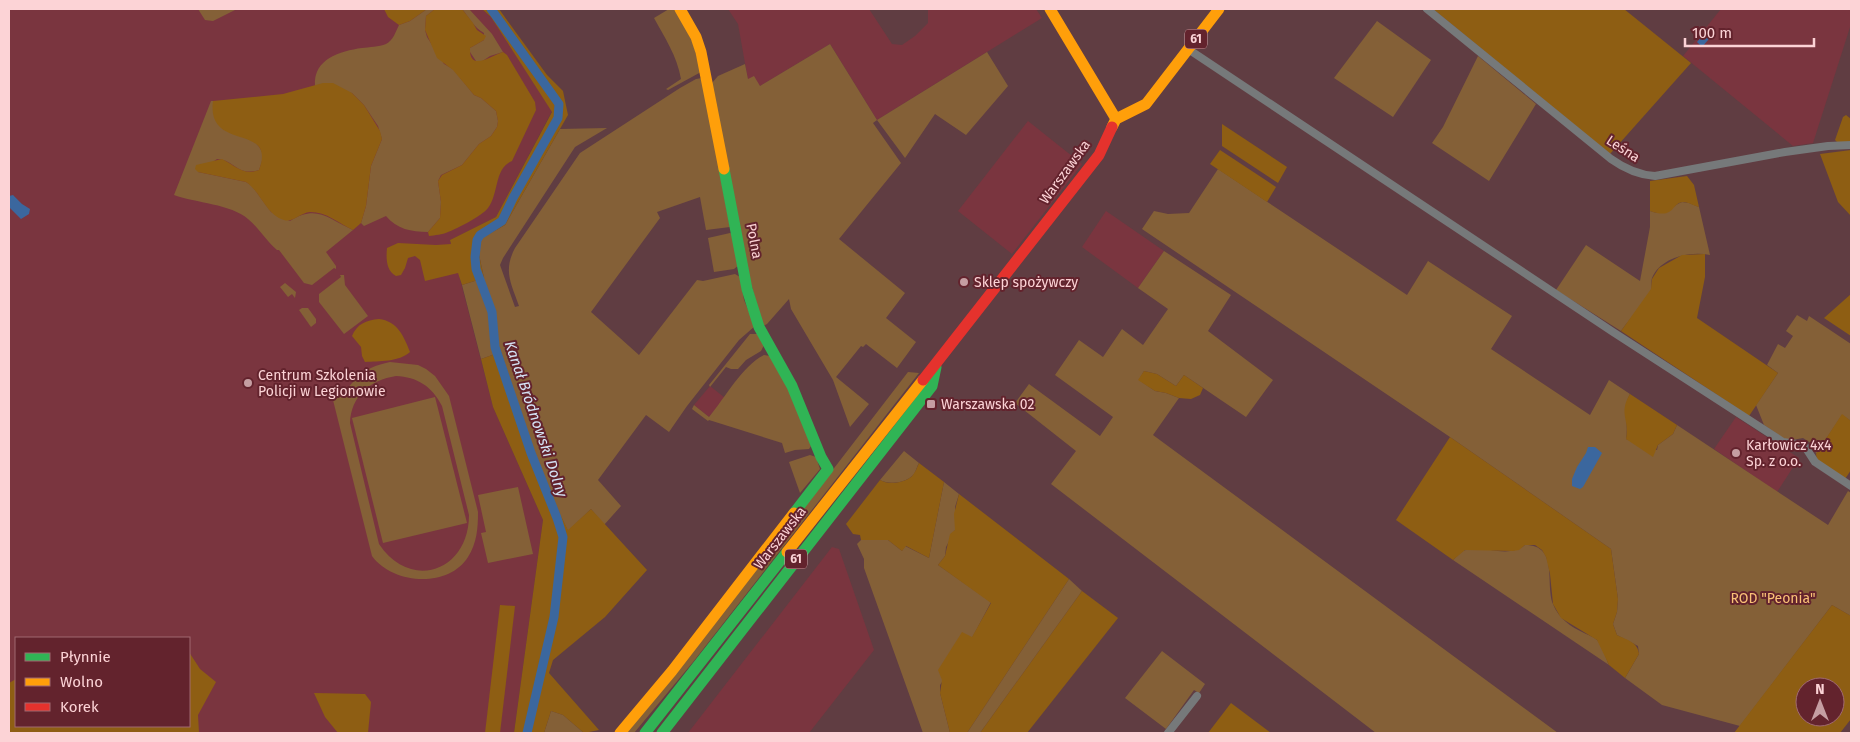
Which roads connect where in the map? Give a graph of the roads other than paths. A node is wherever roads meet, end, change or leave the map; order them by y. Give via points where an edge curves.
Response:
1 (680, 9) edge
2 (1050, 9) edge
3 (1219, 9) edge
4 (1426, 9) edge
5 (1188, 49) junction
6 (1116, 119) junction
7 (1851, 146) edge
8 (938, 360) junction
9 (1851, 486) edge
10 (1197, 696) dead end
11 (620, 733) edge
12 (645, 733) edge
13 (662, 733) edge
14 (1168, 733) edge

1 - 11 main road, Polna via 702,52 755,317 795,391 828,469
2 - 6 main road
3 - 5 main road, 61
4 - 7 street, Leśna via 1611,159 1638,174 1655,176 1785,152
5 - 6 main road, 61 via 1146,104
5 - 9 street via 1775,437 1783,442 1804,445 1818,465
6 - 8 main road, Warszawska / 61 via 1099,155
8 - 12 main road, Warszawska / 61
8 - 13 main road, Warszawska / 61 via 932,386
10 - 14 street

